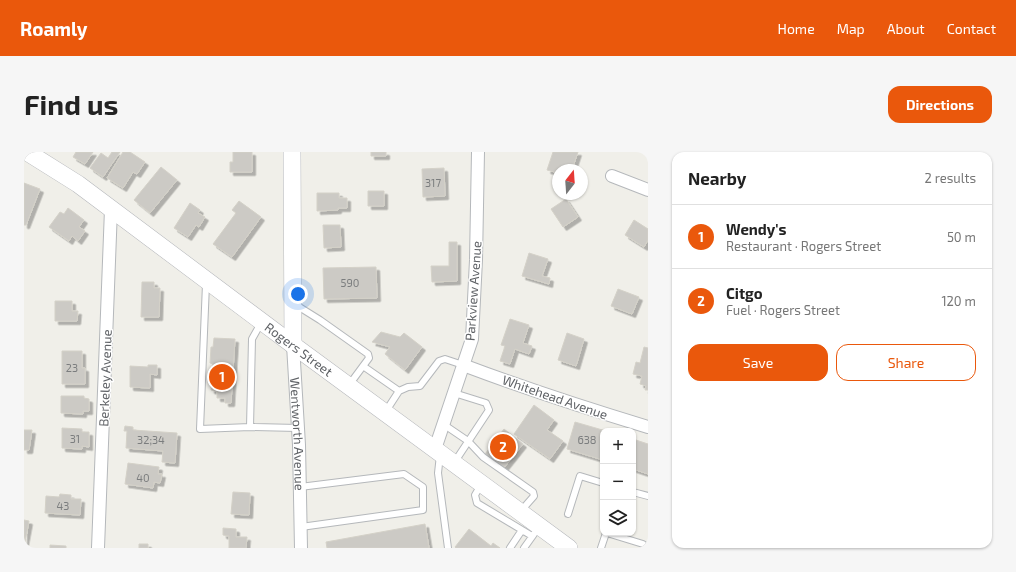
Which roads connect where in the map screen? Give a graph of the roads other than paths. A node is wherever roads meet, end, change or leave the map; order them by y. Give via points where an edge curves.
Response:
1 (27, 152) edge
2 (292, 152) edge
3 (478, 152) edge
4 (612, 176) dead end
5 (648, 190) edge
6 (111, 209) junction
7 (206, 280) junction
8 (292, 303) junction
9 (262, 322) junction
10 (293, 345) junction
11 (463, 365) junction
12 (363, 366) junction
13 (348, 386) junction
14 (399, 391) junction
15 (454, 392) junction
16 (385, 413) junction
17 (443, 424) junction
18 (250, 427) junction
19 (648, 427) edge
20 (298, 428) junction
21 (468, 441) junction
22 (443, 456) junction
23 (600, 481) edge
24 (482, 484) junction
25 (300, 487) junction
26 (636, 493) edge
27 (648, 496) edge
28 (520, 512) junction
29 (568, 514) dead end
30 (301, 527) junction
31 (522, 530) junction
32 (536, 531) junction
33 (605, 536) edge
34 (616, 536) edge
35 (643, 544) dead end
36 (98, 548) edge
37 (301, 548) edge
38 (448, 548) edge
39 (510, 548) edge
40 (524, 548) edge
41 (569, 548) edge
42 (601, 548) edge

1 - 6 main road, Rogers Street via 78,184
2 - 8 main road, Wentworth Avenue
3 - 11 street, Parkview Avenue via 472,339
4 - 5 street
6 - 7 main road, Rogers Street
6 - 36 street, Berkeley Avenue
7 - 9 main road, Rogers Street
7 - 18 lane via 200,429
8 - 10 main road, Wentworth Avenue
8 - 12 lane via 368,354 369,358
9 - 10 main road, Rogers Street
9 - 18 lane via 252,339
10 - 13 main road, Rogers Street
10 - 20 street, Wentworth Avenue
11 - 14 lane via 445,359 439,361 420,386
11 - 15 street, Parkview Avenue
11 - 19 street, Whitehead Avenue
12 - 13 lane
12 - 14 lane
13 - 16 main road, Rogers Street
14 - 16 lane
15 - 17 street, Parkview Avenue
15 - 21 lane via 486,403 489,410
16 - 22 main road, Rogers Street
17 - 21 lane
17 - 22 street, Parkview Avenue
18 - 20 lane
20 - 25 street, Wentworth Avenue
21 - 22 lane
21 - 28 lane via 483,457 533,492 534,496
22 - 24 main road, Rogers Street
22 - 38 lane via 438,473
23 - 29 lane via 580,476
24 - 28 main road, Rogers Street
24 - 31 lane via 475,495 477,503
25 - 30 street, Wentworth Avenue
25 - 30 lane via 404,474 423,486 423,510
26 - 27 lane
28 - 32 main road, Rogers Street
30 - 37 street, Wentworth Avenue
31 - 32 lane
31 - 39 lane
32 - 40 lane
32 - 41 main road, Rogers Street
33 - 42 lane
34 - 35 lane

